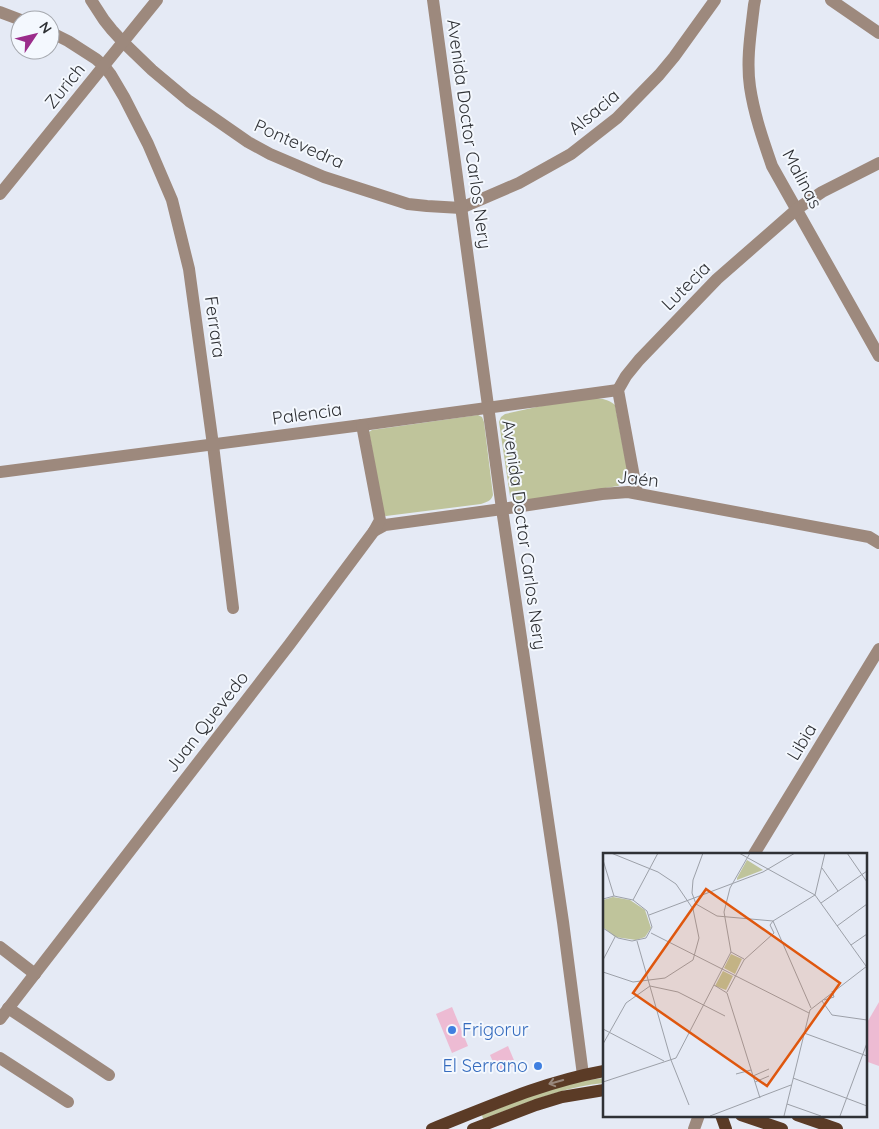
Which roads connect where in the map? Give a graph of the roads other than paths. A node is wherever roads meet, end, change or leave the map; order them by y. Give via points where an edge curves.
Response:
1 (91, 0) edge
2 (157, 0) edge
3 (433, 0) edge
4 (714, 0) edge
5 (831, 0) edge
6 (753, 1) edge
7 (879, 33) edge
8 (60, 37) edge
9 (123, 42) junction
10 (104, 66) junction
11 (879, 164) edge
12 (0, 194) edge
13 (461, 208) junction
14 (797, 209) junction
15 (879, 356) edge
16 (618, 390) junction
17 (488, 407) junction
18 (362, 425) junction
19 (213, 444) junction
20 (0, 472) edge
21 (636, 493) junction
22 (502, 509) junction
23 (374, 531) junction
24 (876, 538) edge
25 (233, 608) dead end
26 (879, 649) edge
27 (755, 853) edge
28 (0, 947) edge
29 (35, 974) junction
30 (8, 1008) junction
31 (0, 1019) edge
32 (0, 1058) edge
33 (603, 1071) edge
34 (108, 1075) dead end
35 (583, 1075) junction
36 (603, 1090) edge
37 (68, 1102) dead end
38 (699, 1116) edge
39 (721, 1116) edge
40 (744, 1116) edge
41 (799, 1120) edge
42 (454, 1125) edge
43 (432, 1129) edge
44 (473, 1129) edge
45 (694, 1129) edge
46 (726, 1129) edge
47 (782, 1129) edge
48 (837, 1129) edge

1 - 9 street
2 - 9 street, Zurich
3 - 13 street, Avenida Doctor Carlos Nery
4 - 13 street, Alsacia via 659,76 616,118 570,154 519,183
5 - 7 street
6 - 14 street, Malinas via 748,52 750,85 772,166
8 - 10 street
9 - 10 street, Zurich
9 - 13 street, Pontevedra via 189,102 270,154 324,177 408,204
10 - 12 street, Zurich
10 - 19 street, Ferrara via 148,144 172,200 189,268
11 - 14 street, Lutecia via 822,192
13 - 17 street, Avenida Doctor Carlos Nery
14 - 15 street, Malinas
14 - 16 street, Lutecia via 717,279 639,360
16 - 17 street, Palencia
16 - 21 street
17 - 18 street, Palencia
17 - 22 street, Avenida Doctor Carlos Nery
18 - 19 street, Palencia
18 - 23 street, Juan Quevedo via 380,520
19 - 20 street, Palencia
19 - 25 street, Ferrara
21 - 22 street, Jaén
21 - 24 street, Jaén
22 - 23 street, Jaén via 385,525
22 - 35 street, Avenida Doctor Carlos Nery
23 - 29 street, Juan Quevedo
26 - 27 street, Libia
28 - 29 street
29 - 30 street, Juan Quevedo
30 - 31 street, Juan Quevedo
30 - 34 street
32 - 37 street
33 - 35 main road
35 -> 42 main road via 533,1089
36 - 44 main road via 562,1097
38 - 45 street
39 - 46 main road
40 - 47 main road
41 - 48 main road
42 - 43 main road

